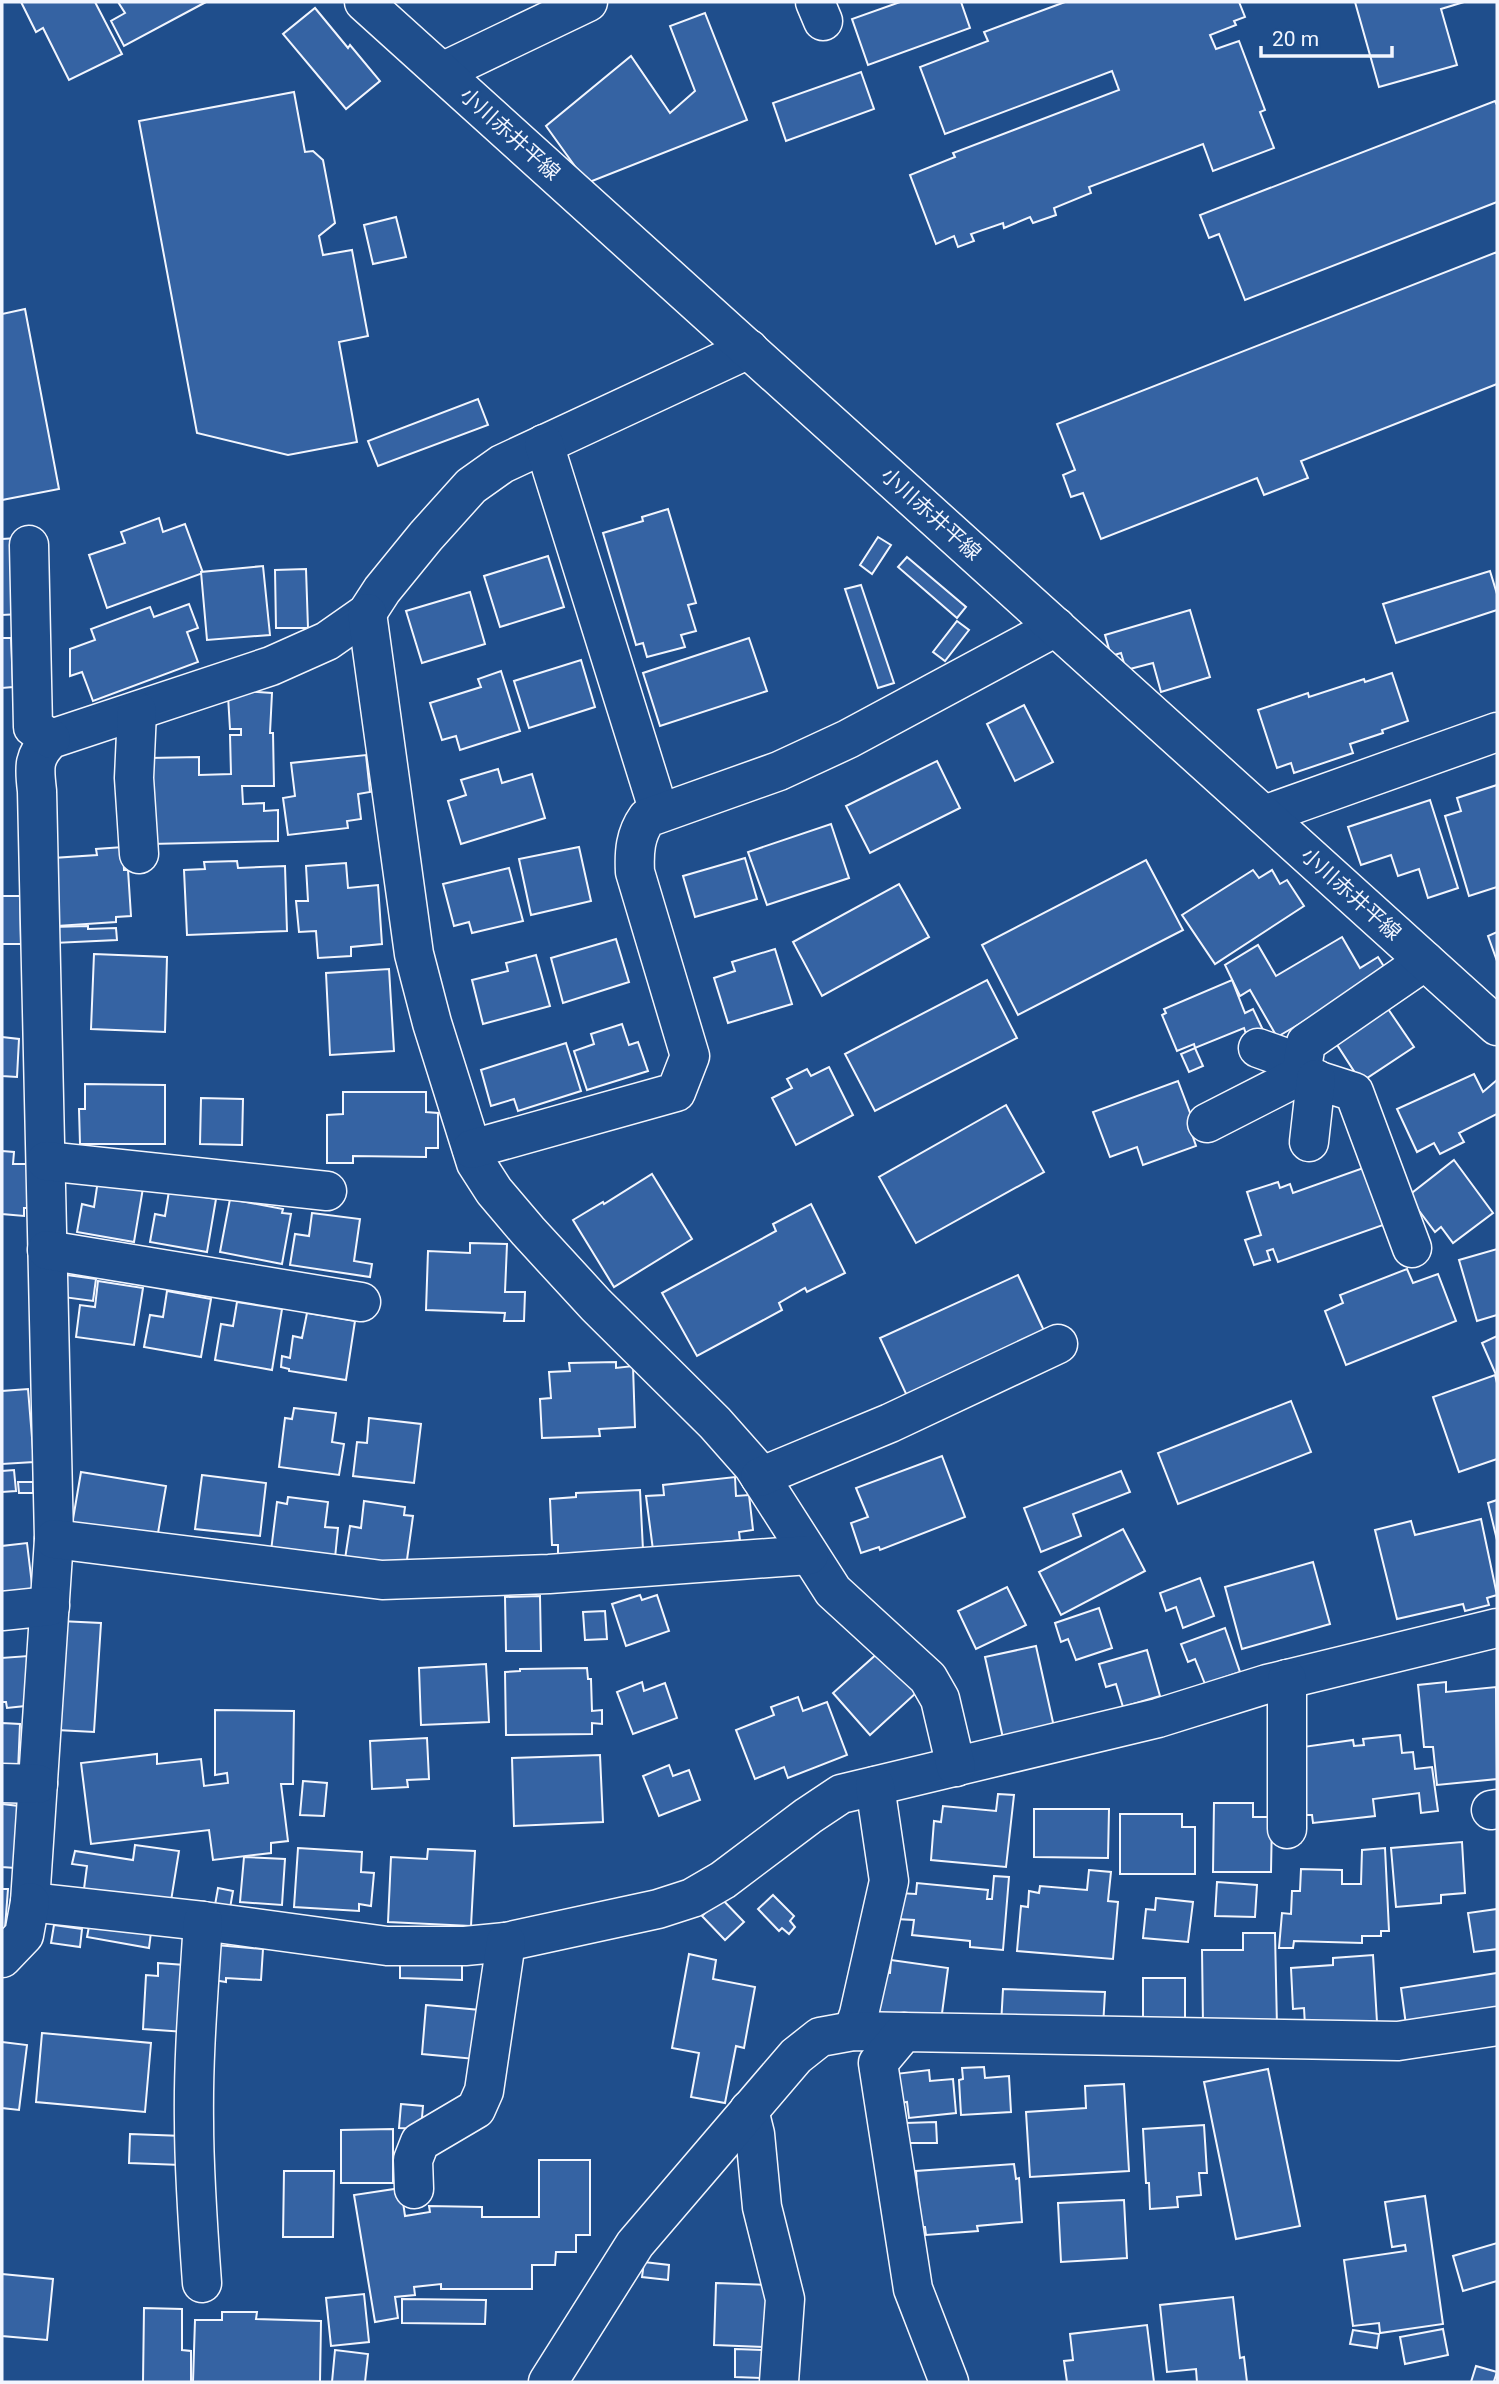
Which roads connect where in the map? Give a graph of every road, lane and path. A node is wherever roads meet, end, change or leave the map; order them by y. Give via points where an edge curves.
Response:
1 (364, 2) edge
2 (588, 2) edge
3 (442, 72) junction
4 (749, 349) junction
5 (544, 444) junction
6 (29, 545) dead end
7 (367, 612) junction
8 (1056, 627) junction
9 (137, 711) junction
10 (28, 723) edge
11 (1497, 732) edge
12 (659, 812) junction
13 (1264, 815) junction
14 (139, 854) dead end
15 (1425, 961) junction
16 (1497, 1026) edge
17 (1258, 1048) dead end
18 (1307, 1073) junction
19 (1207, 1123) dead end
20 (1309, 1142) dead end
21 (472, 1149) junction
22 (46, 1161) junction
23 (327, 1191) dead end
24 (1412, 1248) dead end
25 (47, 1250) junction
26 (361, 1302) dead end
27 (1058, 1344) dead end
28 (760, 1477) junction
29 (54, 1539) junction
30 (809, 1555) junction
31 (50, 1606) junction
32 (2, 1611) edge
33 (1497, 1628) edge
34 (1287, 1679) junction
35 (956, 1767) junction
36 (20, 1783) edge
37 (875, 1786) junction
38 (1287, 1829) dead end
39 (30, 1902) junction
40 (203, 1921) junction
41 (506, 1942) junction
42 (2, 1958) edge
43 (1497, 2026) edge
44 (853, 2031) junction
45 (904, 2032) junction
46 (749, 2110) junction
47 (414, 2189) dead end
48 (202, 2283) dead end
49 (548, 2382) edge
50 (779, 2382) edge
51 (949, 2382) edge

1 - 3 street, 小川赤井平線
2 - 3 street
3 - 4 street, 小川赤井平線
4 - 5 street
4 - 8 street, 小川赤井平線
5 - 7 street via 502,464 471,486
5 - 12 street
6 - 10 street
7 - 9 street via 327,641 271,666
7 - 21 street via 414,954
8 - 12 street via 848,739 779,771
8 - 13 street, 小川赤井平線
9 - 10 street
9 - 14 street via 134,778
10 - 22 street via 38,751
11 - 13 street
12 - 21 street via 639,828 635,872 690,1056 676,1092
13 - 15 street, 小川赤井平線
15 - 16 street, 小川赤井平線
15 - 18 street via 1306,1043
17 - 18 street
18 - 19 street
18 - 20 street
18 - 24 street via 1354,1092
21 - 28 street via 494,1191 528,1231 715,1423
22 - 23 street
22 - 25 street
25 - 26 street
25 - 29 street
27 - 28 street via 890,1423
28 - 30 street
29 - 30 street via 382,1580 549,1574
29 - 31 street
30 - 35 street via 833,1591 928,1678 940,1699
31 - 32 street
31 - 36 street
33 - 34 street
34 - 35 street via 1158,1718
34 - 38 street
35 - 37 street
36 - 39 street
37 - 41 street via 841,1794 692,1898
37 - 44 street via 889,1881
39 - 40 street
39 - 42 street via 24,1935
40 - 41 street via 387,1946
40 - 48 street via 194,2121
41 - 47 street via 484,2091 476,2109 420,2142 413,2160
43 - 45 street via 1398,2041
44 - 45 street
44 - 46 street via 820,2036
45 - 51 street via 878,2063 913,2289
46 - 49 street via 635,2244
46 - 50 street via 762,2207 785,2299

